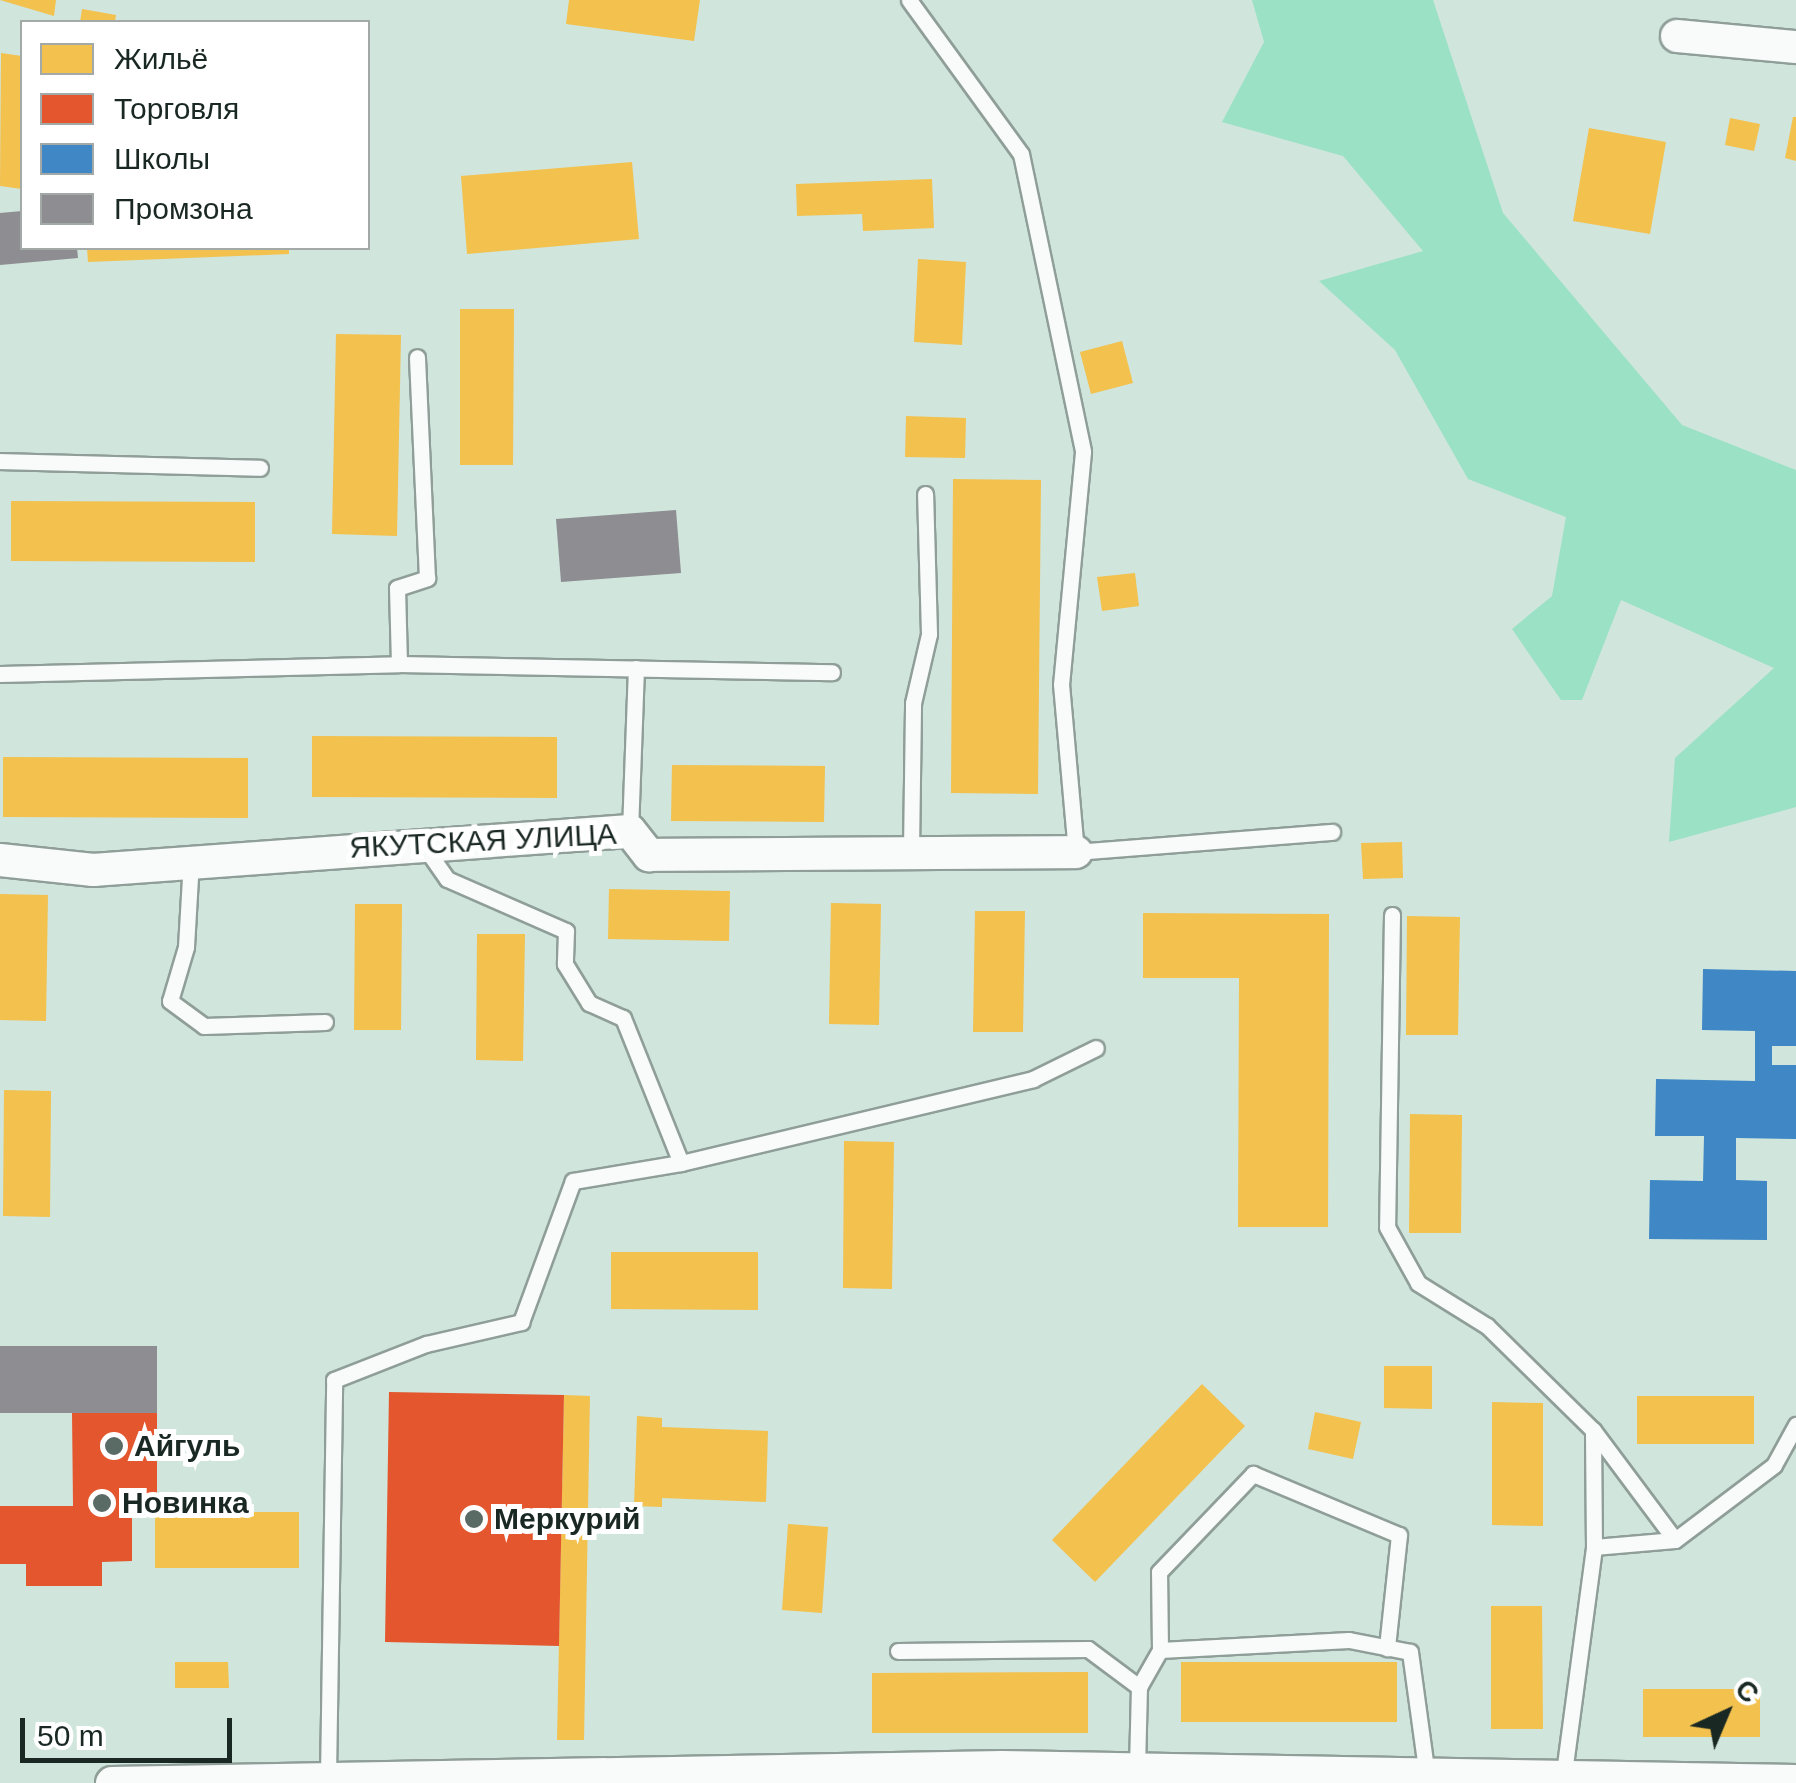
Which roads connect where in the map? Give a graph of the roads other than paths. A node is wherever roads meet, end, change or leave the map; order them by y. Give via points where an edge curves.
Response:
1 (908, 0) edge
2 (1677, 36) dead end
3 (1796, 47) edge
4 (417, 357) dead end
5 (0, 460) edge
6 (260, 468) dead end
7 (925, 494) dead end
8 (399, 664) junction
9 (636, 668) junction
10 (832, 672) dead end
11 (0, 674) edge
12 (630, 832) junction
13 (1332, 832) dead end
14 (424, 846) junction
15 (911, 851) junction
16 (1076, 852) junction
17 (0, 860) edge
18 (192, 860) junction
19 (1392, 915) dead end
20 (325, 1022) dead end
21 (1096, 1048) dead end
22 (681, 1163) junction
23 (1796, 1425) edge
24 (1593, 1430) junction
25 (1675, 1540) junction
26 (1594, 1547) junction
27 (1387, 1648) junction
28 (1160, 1650) junction
29 (898, 1651) dead end
30 (1139, 1687) junction
31 (1137, 1768) junction
32 (1002, 1775) edge
33 (328, 1776) junction
34 (1427, 1776) junction
35 (484, 1780) edge
36 (1563, 1780) junction
37 (1530, 1781) edge
38 (1796, 1781) edge
39 (112, 1783) edge

1 - 16 lane via 1021,154 1083,452 1061,684
2 - 3 street
4 - 8 lane via 428,578 397,588
5 - 6 lane
7 - 15 lane via 929,634 913,704
8 - 9 lane
8 - 11 lane
9 - 10 lane
9 - 12 lane
12 - 14 street, ЯКУТСКАЯ УЛИЦА
12 - 15 street, ЯКУТСКАЯ УЛИЦА via 649,855
13 - 16 lane
14 - 18 street, ЯКУТСКАЯ УЛИЦА
14 - 22 lane via 447,879 566,931 565,964 589,1003 622,1018
15 - 16 street, ЯКУТСКАЯ УЛИЦА
17 - 18 street, ЯКУТСКАЯ УЛИЦА via 94,870
18 - 20 lane via 186,947 170,1001 204,1026
19 - 24 lane via 1387,1227 1418,1283 1487,1326
21 - 22 lane via 1033,1079
22 - 33 lane via 573,1182 521,1322 426,1344 334,1380
23 - 25 lane via 1774,1465
24 - 25 lane
24 - 26 lane
25 - 26 lane
26 - 36 lane
27 - 28 lane via 1350,1640
27 - 28 lane via 1399,1535 1253,1474 1159,1572
27 - 34 lane via 1410,1652
28 - 30 lane
29 - 30 lane via 1088,1649
30 - 31 lane
31 - 32 street
31 - 34 street
32 - 35 street
33 - 35 street
33 - 39 street
34 - 37 street
36 - 37 street
36 - 38 street

